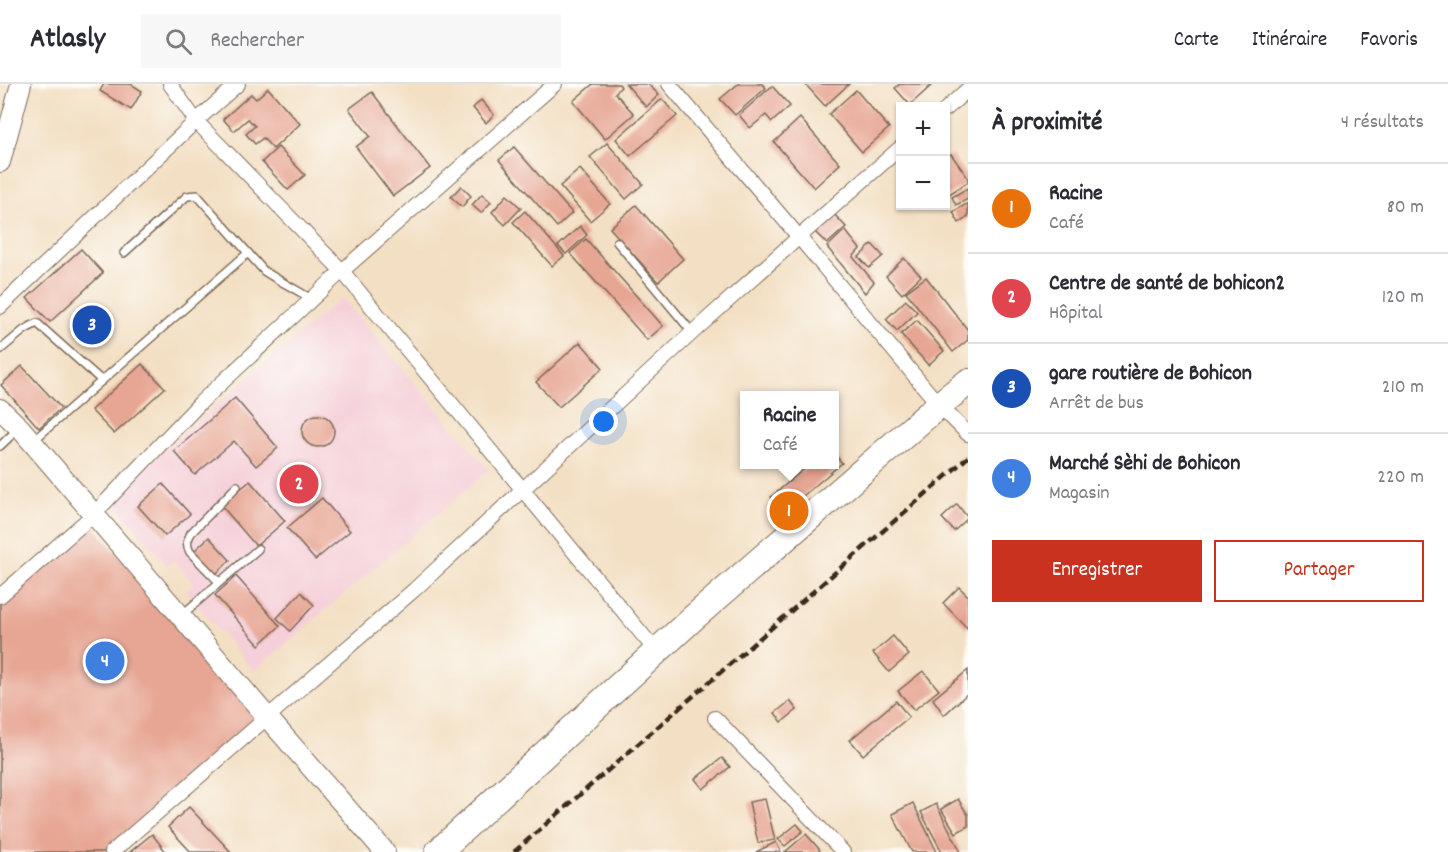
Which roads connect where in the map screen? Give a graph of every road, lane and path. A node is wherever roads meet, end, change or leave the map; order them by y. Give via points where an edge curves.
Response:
1 (21, 84) edge
2 (170, 84) edge
3 (238, 84) edge
4 (555, 84) edge
5 (669, 84) edge
6 (968, 89) edge
7 (950, 105) edge
8 (196, 121) junction
9 (896, 152) edge
10 (0, 162) edge
11 (799, 237) junction
12 (617, 242) dead end
13 (124, 253) dead end
14 (248, 253) junction
15 (342, 271) junction
16 (311, 299) junction
17 (0, 307) edge
18 (693, 332) junction
19 (0, 350) edge
20 (102, 381) junction
21 (968, 382) edge
22 (939, 405) junction
23 (0, 409) edge
24 (968, 434) edge
25 (26, 435) junction
26 (0, 446) edge
27 (237, 486) dead end
28 (523, 491) junction
29 (94, 514) junction
30 (258, 549) dead end
31 (219, 582) junction
32 (0, 596) edge
33 (181, 615) junction
34 (656, 651) junction
35 (267, 717) junction
36 (715, 718) dead end
37 (112, 852) edge
38 (385, 852) edge
39 (438, 852) edge
40 (843, 852) edge

1 - 10 main road
2 - 8 street
3 - 8 street
4 - 15 street
5 - 11 street
6 - 7 street
8 - 15 street
8 - 17 street
9 - 11 street
11 - 18 street
11 - 22 street
12 - 18 lane
13 - 14 lane via 188,196 197,195
14 - 16 lane via 264,271
14 - 20 lane
15 - 16 street
15 - 28 street
16 - 29 street via 200,403
18 - 28 street
19 - 20 lane via 37,323
20 - 25 lane
21 - 22 highway
22 - 24 street
22 - 34 highway
23 - 25 main road
25 - 26 lane
25 - 29 main road
27 - 31 lane via 187,541 190,552
28 - 34 street
28 - 35 street
29 - 32 street
29 - 33 main road
30 - 31 lane
31 - 33 lane
33 - 35 main road
34 - 39 highway
35 - 37 street
35 - 38 main road
36 - 40 street

